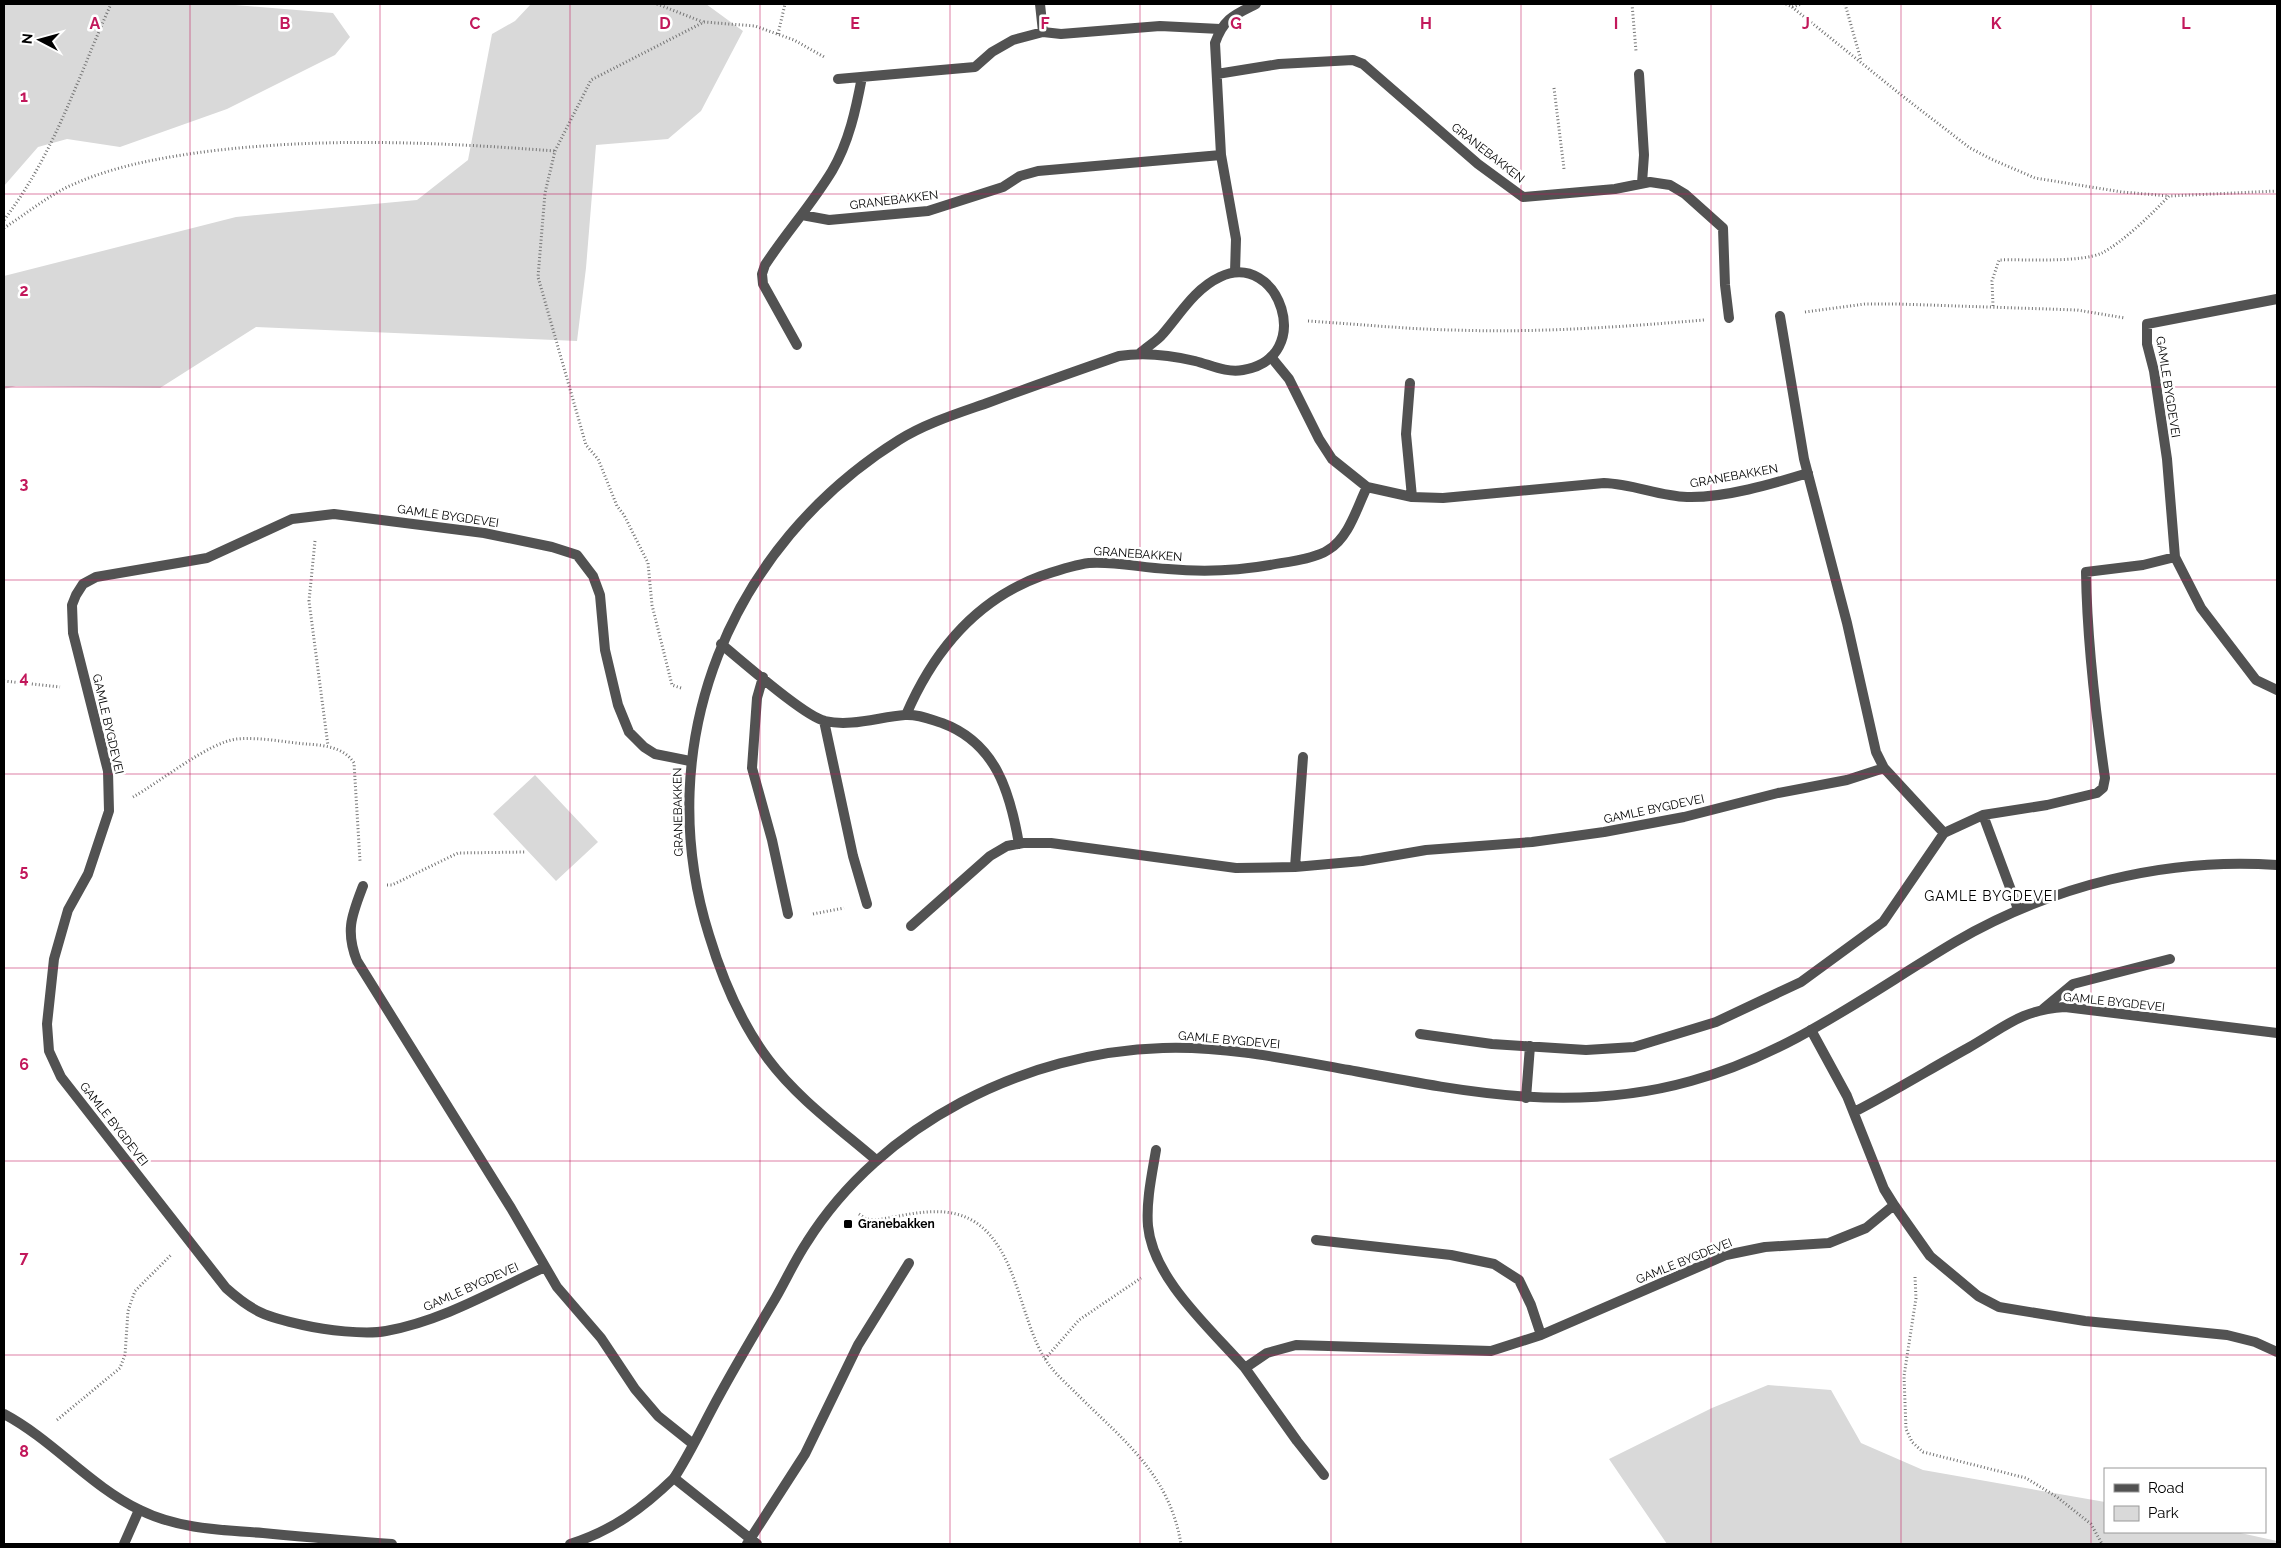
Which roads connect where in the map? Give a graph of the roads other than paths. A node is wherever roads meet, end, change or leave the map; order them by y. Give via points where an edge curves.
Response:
1 (1040, 4) edge
2 (1256, 4) edge
3 (1220, 29) junction
4 (1043, 32) junction
5 (1217, 74) junction
6 (1639, 74) dead end
7 (862, 77) junction
8 (838, 79) road end
9 (1221, 155) junction
10 (1642, 183) junction
11 (802, 215) junction
12 (1235, 272) junction
13 (2277, 299) edge
14 (1780, 316) road end
15 (1729, 318) road end
16 (798, 345) dead end
17 (1140, 353) junction
18 (1271, 357) junction
19 (1410, 383) dead end
20 (1808, 473) junction
21 (1367, 486) junction
22 (1412, 497) junction
23 (2174, 558) junction
24 (721, 644) junction
25 (763, 677) junction
26 (2277, 690) edge
27 (906, 715) junction
28 (824, 721) junction
29 (1303, 757) dead end
30 (690, 761) junction
31 (1884, 768) junction
32 (1983, 815) junction
33 (1944, 832) junction
34 (1019, 844) junction
35 (2277, 865) edge
36 (1295, 867) junction
37 (363, 886) road end
38 (867, 904) dead end
39 (2018, 909) junction
40 (788, 914) dead end
41 (911, 926) dead end
42 (2170, 959) dead end
43 (2043, 1009) junction
44 (1811, 1030) junction
45 (2277, 1033) edge
46 (1420, 1034) dead end
47 (1530, 1046) junction
48 (1526, 1098) junction
49 (1854, 1112) junction
50 (1156, 1150) dead end
51 (876, 1160) junction
52 (1894, 1205) junction
53 (1316, 1240) dead end
54 (909, 1263) dead end
55 (545, 1267) junction
56 (1541, 1335) junction
57 (2277, 1352) edge
58 (1245, 1368) junction
59 (4, 1414) edge
60 (693, 1444) junction
61 (1324, 1475) dead end
62 (674, 1478) junction
63 (139, 1510) junction
64 (751, 1542) edge
65 (124, 1544) edge
66 (392, 1544) edge
67 (570, 1544) edge

1 - 4 street
2 - 3 street via 1227,19
3 - 4 street via 1160,26
3 - 5 street via 1215,42
4 - 7 street via 1013,40 975,67
5 - 9 street
5 - 10 street, GRANEBAKKEN via 1279,64 1353,60 1363,64 1478,164 1524,197 1615,189
6 - 10 street via 1644,155
7 - 8 street
7 - 11 street via 856,111 845,142 832,170
9 - 11 street, GRANEBAKKEN via 1038,171 1020,176 1003,188 928,211 829,220
9 - 12 street via 1236,239
10 - 15 street, GRANEBAKKEN via 1670,185 1723,228
11 - 16 street via 765,265 762,274 764,284
12 - 17 street via 1220,277 1199,291 1159,337
12 - 18 street via 1252,275 1275,293 1285,320 1284,335
13 - 23 street, GAMLE BYGDEVEI via 2147,324 2147,344 2167,459
14 - 20 street
17 - 18 street, GRANEBAKKEN via 1194,361 1223,370 1243,370
17 - 24 street, GRANEBAKKEN via 1119,356 949,416 888,447 853,472 794,530 746,595
18 - 21 street, GRANEBAKKEN via 1289,379 1332,459
19 - 22 street via 1406,434
20 - 22 street, GRANEBAKKEN via 1745,489 1689,497 1604,483 1443,498
20 - 31 street via 1876,752
21 - 22 street, GRANEBAKKEN
21 - 27 street, GRANEBAKKEN via 1340,541 1327,551 1228,571 1089,563 1059,570 1006,592 967,621 950,640 920,682
23 - 26 street, GAMLE BYGDEVEI via 2201,608 2256,680
23 - 32 street via 2086,572 2086,609 2105,778 2103,788 2097,793 2047,805
24 - 25 street
24 - 30 street, GRANEBAKKEN via 704,695
25 - 28 street
25 - 40 street via 757,698 752,768
27 - 28 street via 850,722
27 - 34 street via 922,716 957,729 977,742 993,762 1007,793
28 - 38 street via 853,856
29 - 36 street
30 - 51 street, GRANEBAKKEN via 690,860 698,901 719,968 740,1012 768,1058 794,1088
30 - 55 street, GAMLE BYGDEVEI via 656,754 629,732 618,705 605,650 600,595 593,576 577,555 552,546 484,533 334,514 292,519 207,558 96,577 83,584 72,605 73,633 108,771 109,811 88,874 68,910 54,959 47,1024 49,1051 61,1077 226,1288 245,1306 267,1317 324,1330 385,1332 440,1316
31 - 33 street
31 - 36 street, GAMLE BYGDEVEI via 1847,780 1604,832
32 - 33 street
32 - 39 street
33 - 47 street via 1883,922 1801,982 1716,1022 1634,1047 1586,1050
34 - 36 street via 1051,843 1236,868
34 - 41 street via 1007,846 990,856
35 - 39 street, GAMLE BYGDEVEI via 2198,866 2152,872 2073,889
37 - 55 street via 350,931 350,944 357,961
39 - 44 street, GAMLE BYGDEVEI via 1958,940
42 - 43 street via 2073,984
43 - 45 street, GAMLE BYGDEVEI via 2065,1007
43 - 49 street, GAMLE BYGDEVEI via 2018,1017
44 - 48 street, GAMLE BYGDEVEI via 1730,1069 1662,1089 1588,1098
44 - 49 street
46 - 47 street
47 - 48 street
48 - 51 street, GAMLE BYGDEVEI via 1453,1089 1231,1050 1130,1050 1066,1062 997,1085 928,1124
49 - 52 street via 1884,1189
50 - 58 street via 1149,1198 1148,1225 1152,1248 1179,1292
51 - 60 street, GAMLE BYGDEVEI via 839,1198 808,1240
52 - 56 street, GAMLE BYGDEVEI via 1866,1228 1829,1242 1764,1247 1726,1255
52 - 57 street via 1930,1256 1978,1296 1999,1307 2086,1321 2227,1336 2255,1342
53 - 56 street via 1451,1255 1494,1264 1519,1280
54 - 64 street via 858,1344 805,1454
55 - 60 street via 556,1287 601,1338 635,1389 658,1416
56 - 58 street, GAMLE BYGDEVEI via 1491,1351 1296,1344 1267,1353
58 - 61 street
59 - 63 street via 40,1435 113,1494
60 - 62 street, GAMLE BYGDEVEI
62 - 64 street
62 - 67 street, GAMLE BYGDEVEI via 623,1521
63 - 65 street
63 - 66 street via 184,1525

